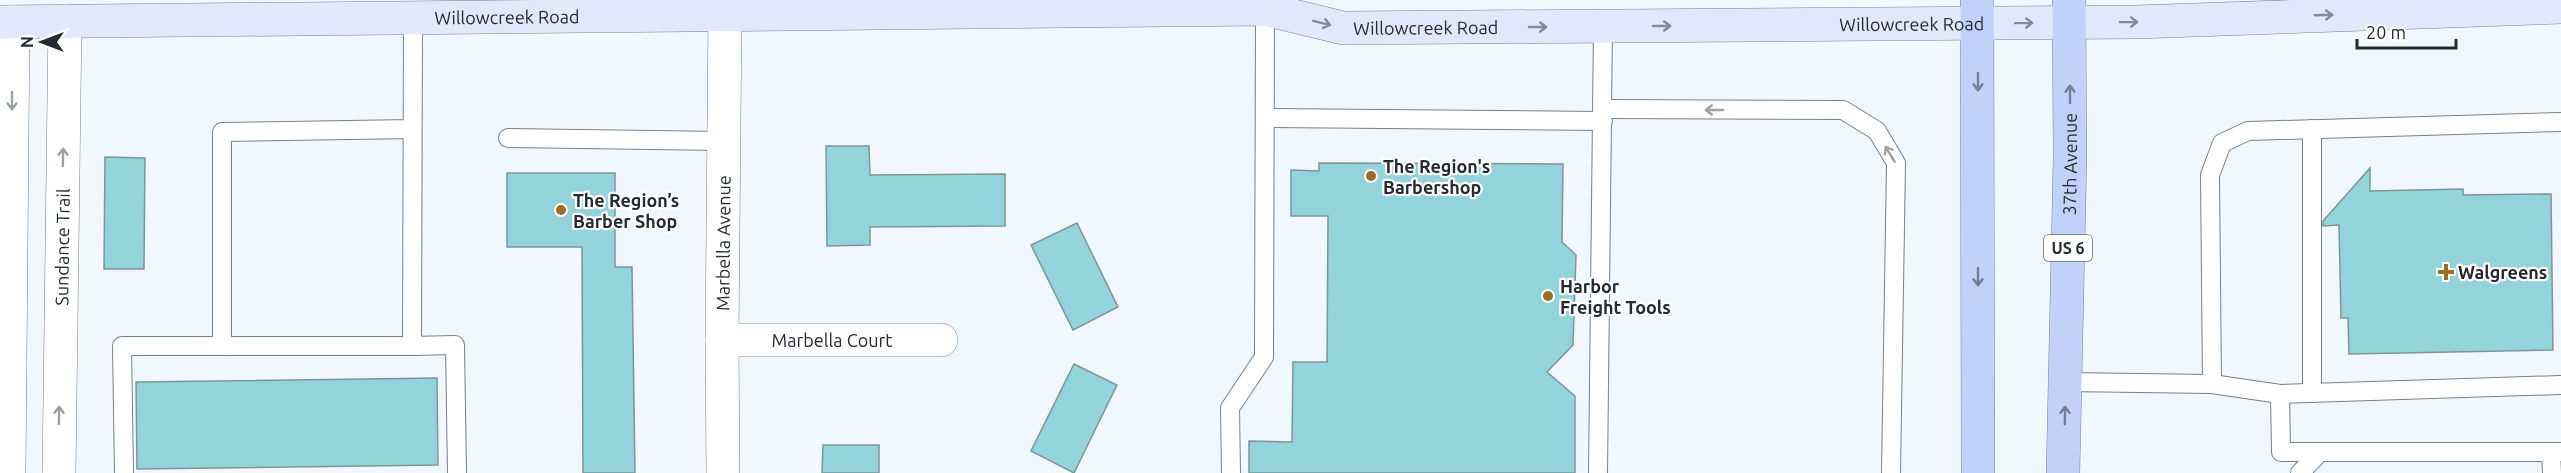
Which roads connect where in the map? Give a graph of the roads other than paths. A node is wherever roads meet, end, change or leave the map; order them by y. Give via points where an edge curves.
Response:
1 (1276, 4) edge
2 (1029, 6) edge
3 (2561, 7) edge
4 (372, 9) edge
5 (262, 10) edge
6 (2070, 11) edge
7 (1977, 12) edge
8 (725, 14) junction
9 (413, 17) junction
10 (65, 21) junction
11 (6, 22) edge
12 (1603, 26) junction
13 (1603, 115) junction
14 (1266, 118) junction
15 (2561, 122) edge
16 (412, 129) junction
17 (2312, 129) junction
18 (508, 138) dead end
19 (724, 141) junction
20 (722, 340) junction
21 (941, 340) dead end
22 (222, 346) junction
23 (412, 346) junction
24 (2065, 382) junction
25 (2212, 384) junction
26 (2561, 385) edge
27 (2312, 393) junction
28 (2280, 394) junction
29 (2320, 452) junction
30 (2556, 452) edge
31 (9, 473) edge
32 (58, 473) edge
33 (124, 473) edge
34 (457, 473) edge
35 (723, 473) edge
36 (1231, 473) edge
37 (1598, 473) edge
38 (1891, 473) edge
39 (1978, 473) edge
40 (2063, 473) edge
41 (2300, 473) edge
42 (2552, 473) edge

1 - 2 main road, Willowcreek Road
1 -> 12 main road, Willowcreek Road via 1343,28
1 - 14 lane
2 - 8 main road, Willowcreek Road
6 -> 3 main road, Willowcreek Road
4 - 5 main road, Willowcreek Road
4 - 9 main road, Willowcreek Road
5 - 10 main road, Willowcreek Road
7 -> 6 main road, Willowcreek Road
24 -> 6 main road, 37th Avenue / US 6
12 -> 7 main road, Willowcreek Road
7 -> 39 main road
8 - 9 main road, Willowcreek Road
8 - 19 street, Marbella Avenue
9 - 16 lane
10 - 11 main road, Willowcreek Road
32 -> 10 street, Sundance Trail
11 -> 31 street
12 - 13 lane
13 - 14 lane
13 - 37 lane
38 -> 13 lane via 1896,163 1876,131 1843,110
14 - 36 lane via 1264,357 1230,408
15 - 17 lane
16 - 22 lane via 222,132
16 - 23 lane
17 - 25 lane via 2248,131 2222,143 2210,175
17 - 27 lane
18 - 19 lane
19 - 20 street, Marbella Avenue
20 - 21 street, Marbella Court
20 - 35 street, Marbella Avenue
22 - 23 lane
22 - 33 lane via 122,346
23 - 34 lane via 455,345
24 - 25 lane
40 -> 24 main road, 37th Avenue / US 6
25 - 28 lane
26 - 27 lane
27 - 28 lane
28 - 29 lane via 2281,452
29 - 30 lane
29 - 41 lane
30 - 42 lane

